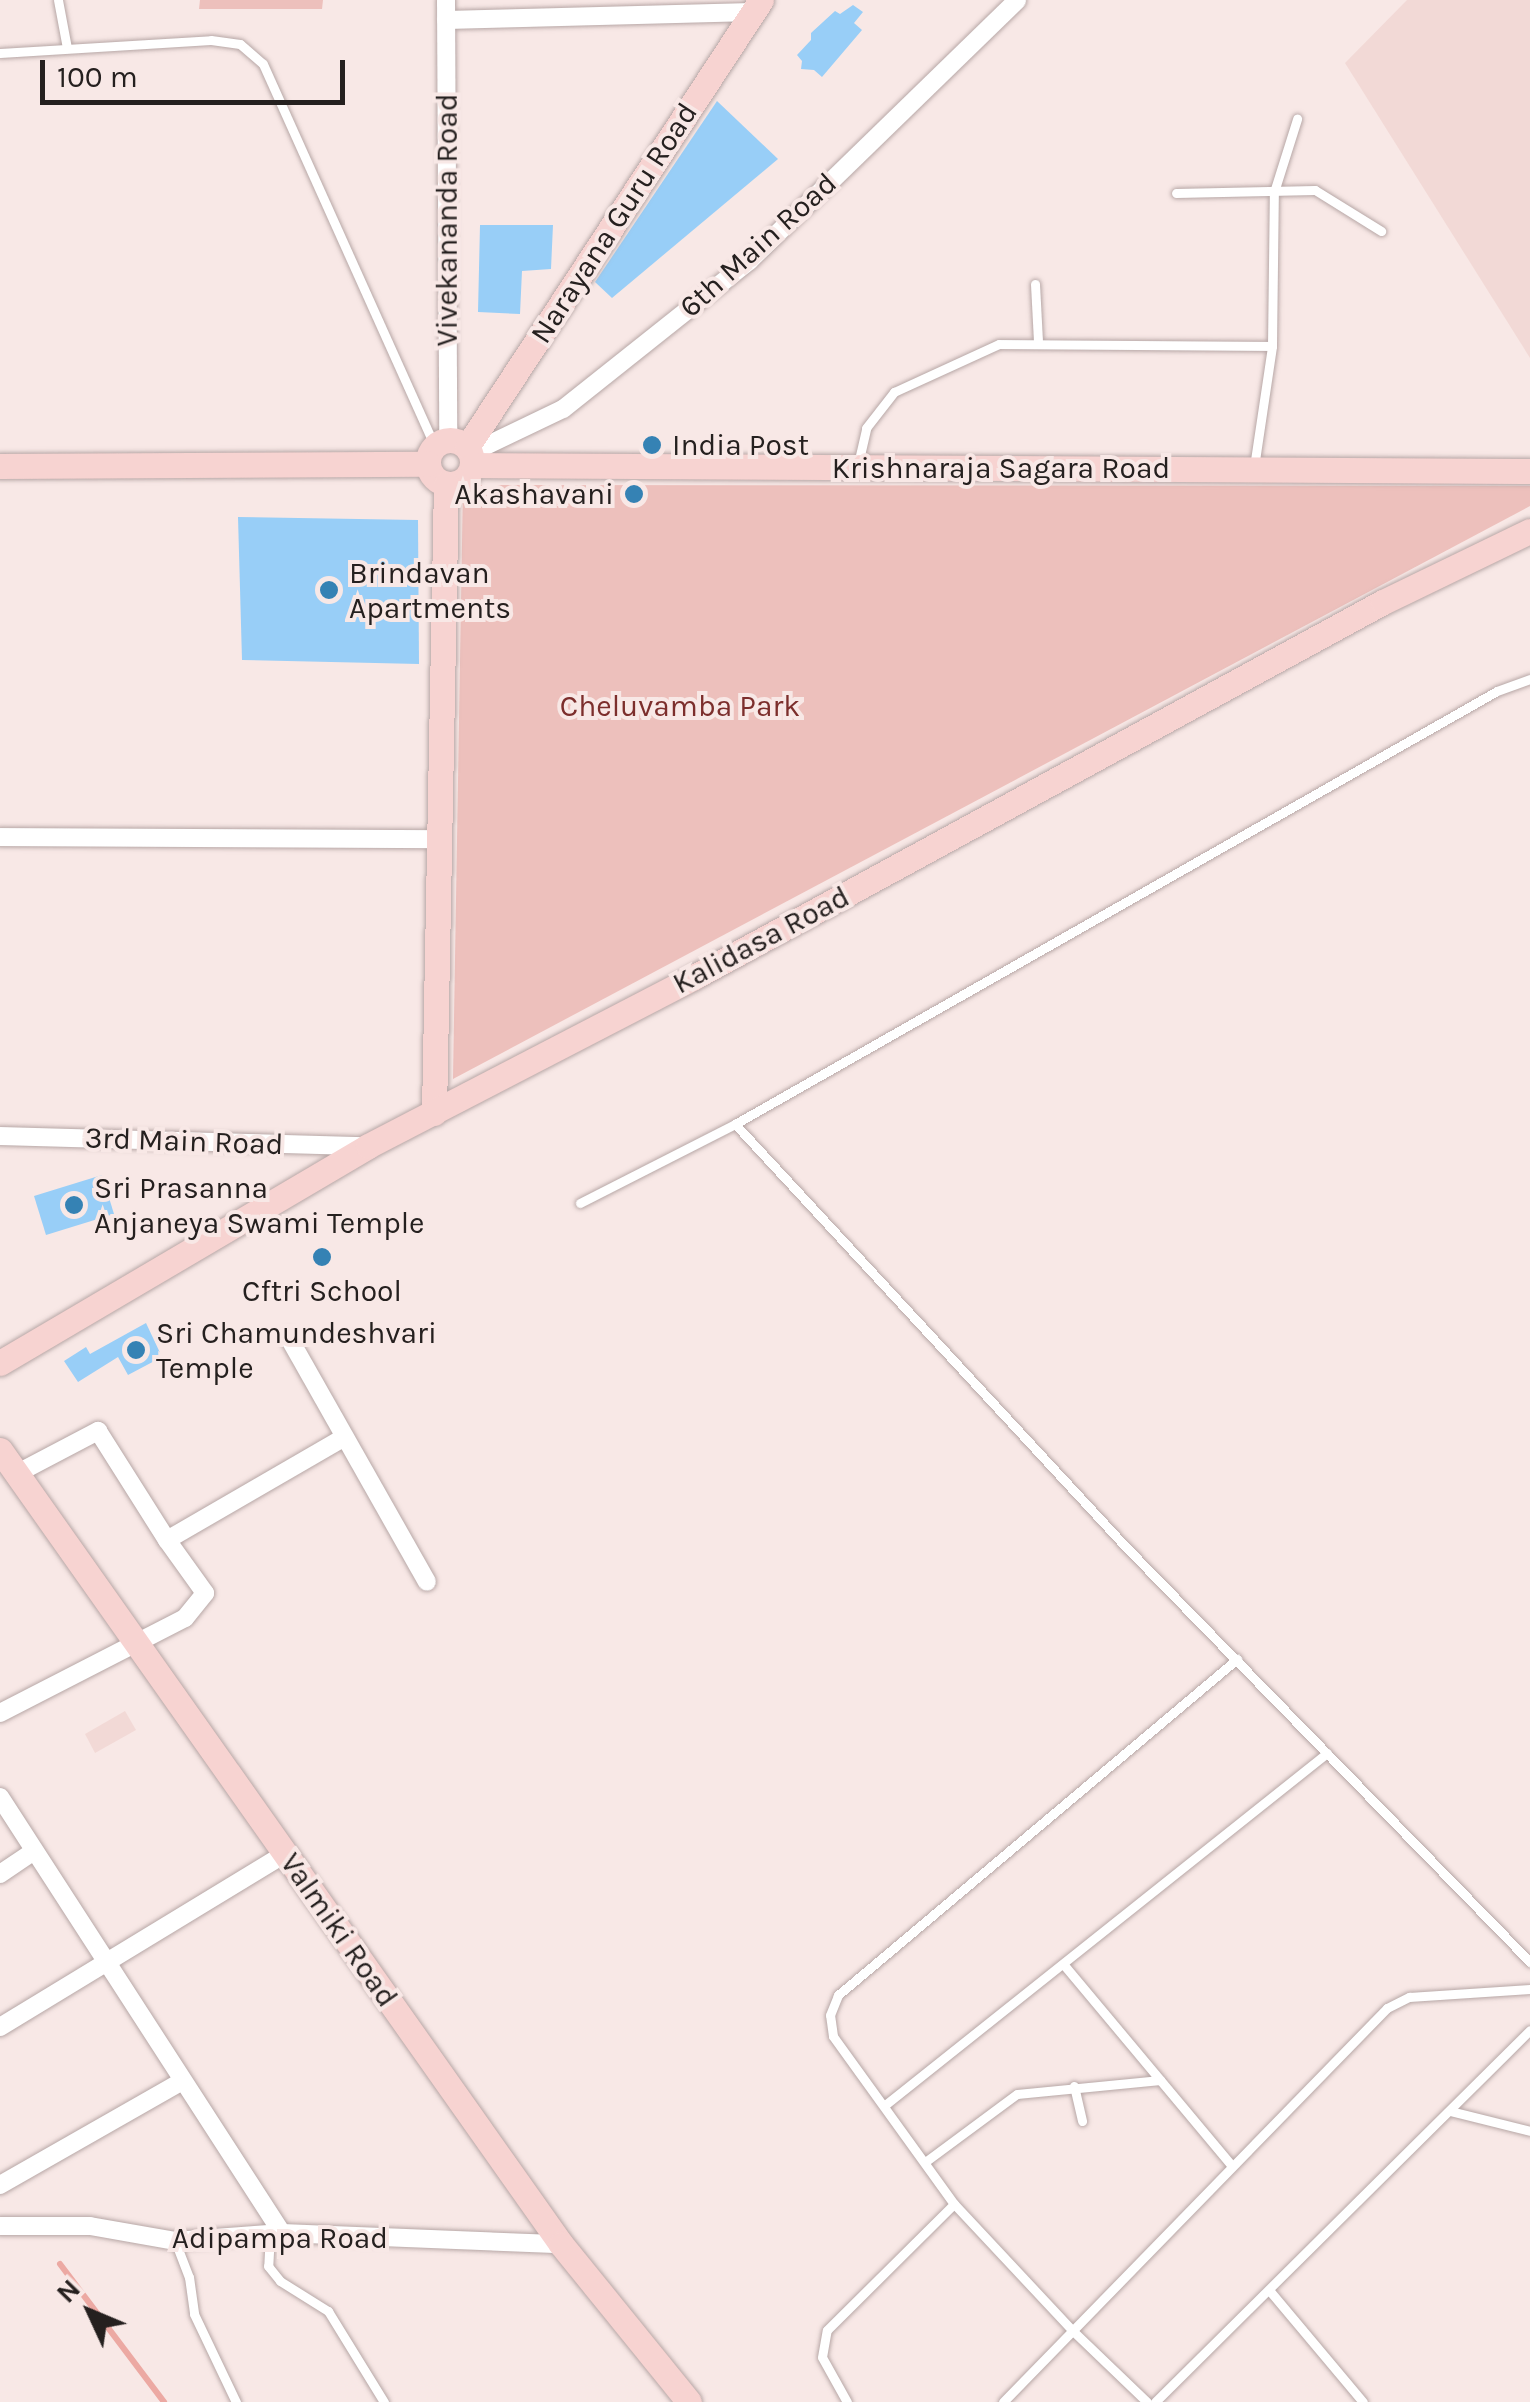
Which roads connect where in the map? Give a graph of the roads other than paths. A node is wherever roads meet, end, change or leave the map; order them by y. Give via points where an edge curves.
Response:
1 (58, 0) edge
2 (446, 0) edge
3 (1017, 0) edge
4 (725, 6) edge
5 (757, 6) edge
6 (599, 7) edge
7 (446, 20) junction
8 (67, 48) junction
9 (0, 53) edge
10 (1297, 119) dead end
11 (1274, 192) junction
12 (1176, 193) dead end
13 (1381, 231) dead end
14 (1035, 284) dead end
15 (1038, 342) junction
16 (1272, 346) junction
17 (452, 457) junction
18 (0, 466) edge
19 (858, 467) junction
20 (1254, 469) junction
21 (1530, 471) edge
22 (1530, 531) edge
23 (1530, 678) edge
24 (0, 837) edge
25 (439, 839) junction
26 (434, 1113) junction
27 (735, 1124) junction
28 (0, 1136) edge
29 (368, 1146) junction
30 (580, 1203) dead end
31 (289, 1338) dead end
32 (0, 1363) edge
33 (343, 1438) junction
34 (0, 1450) edge
35 (16, 1474) junction
36 (167, 1540) junction
37 (427, 1582) dead end
38 (134, 1642) junction
39 (1236, 1658) junction
40 (0, 1712) edge
41 (1327, 1752) junction
42 (0, 1797) edge
43 (33, 1852) junction
44 (285, 1854) junction
45 (0, 1874) edge
46 (1530, 1962) edge
47 (106, 1963) junction
48 (1064, 1966) junction
49 (1530, 1989) edge
50 (0, 2027) edge
51 (1530, 2030) edge
52 (1160, 2080) junction
53 (182, 2081) junction
54 (1074, 2086) junction
55 (885, 2105) junction
56 (1450, 2111) junction
57 (1082, 2121) dead end
58 (1530, 2131) edge
59 (925, 2162) junction
60 (1232, 2166) junction
61 (0, 2185) edge
62 (954, 2204) junction
63 (0, 2226) edge
64 (276, 2233) junction
65 (175, 2241) junction
66 (562, 2244) junction
67 (1269, 2290) junction
68 (1072, 2330) junction
69 (1010, 2399) edge
70 (236, 2402) edge
71 (384, 2402) edge
72 (689, 2402) edge
73 (847, 2402) edge
74 (1147, 2402) edge
75 (1155, 2402) edge
76 (1363, 2402) edge

1 - 8 lane
2 - 7 street, Vivekananda Road
3 - 17 street, 6th Main Road via 748,261 563,408
4 - 5 street
4 - 6 street
5 - 17 street, Narayana Guru Road
6 - 7 street
7 - 17 street, Vivekananda Road
8 - 9 lane
8 - 17 lane via 210,40 240,44 263,64
10 - 11 lane
11 - 12 lane
11 - 13 lane via 1315,190
11 - 16 lane
14 - 15 lane
15 - 16 lane
15 - 19 lane via 999,344 894,392 866,428
16 - 20 lane
17 - 18 street, Krishnaraja Sagara Road
17 - 19 street, Krishnaraja Sagara Road
17 - 25 street
19 - 20 street, Krishnaraja Sagara Road
20 - 21 street, Krishnaraja Sagara Road
22 - 26 street, Kalidasa Road via 1383,602
23 - 27 lane
24 - 25 street
25 - 26 street
26 - 29 street, Kalidasa Road
27 - 30 lane
27 - 39 lane
28 - 29 street, 3rd Main Road
29 - 32 street, Kalidasa Road
31 - 33 street
33 - 36 street
33 - 37 street
34 - 35 street, Valmiki Road
35 - 36 street via 98,1431
35 - 38 street, Valmiki Road
36 - 38 street via 205,1593 185,1618
38 - 40 street
38 - 44 street, Valmiki Road
39 - 41 lane
39 - 55 lane via 838,1996 830,2015 833,2036
41 - 46 lane
41 - 48 lane
42 - 43 street
43 - 45 street
43 - 47 street
44 - 47 street
44 - 66 street, Valmiki Road
47 - 50 street
47 - 53 street
48 - 52 lane
48 - 55 lane
49 - 60 lane via 1399,2000
51 - 56 lane
52 - 54 lane
52 - 60 lane
53 - 61 street
53 - 64 street
54 - 57 lane
54 - 59 lane via 1017,2094
55 - 59 lane
56 - 58 lane
56 - 67 lane
59 - 62 lane
60 - 68 lane
62 - 68 lane
62 - 73 lane via 827,2330 822,2357
63 - 65 street, Adipampa Road via 90,2226
64 - 65 street, Adipampa Road
64 - 66 street, Adipampa Road
64 - 71 lane via 268,2266 328,2311
65 - 70 lane via 194,2314
66 - 72 street, Valmiki Road
67 - 75 lane
67 - 76 lane
68 - 69 lane
68 - 74 lane

